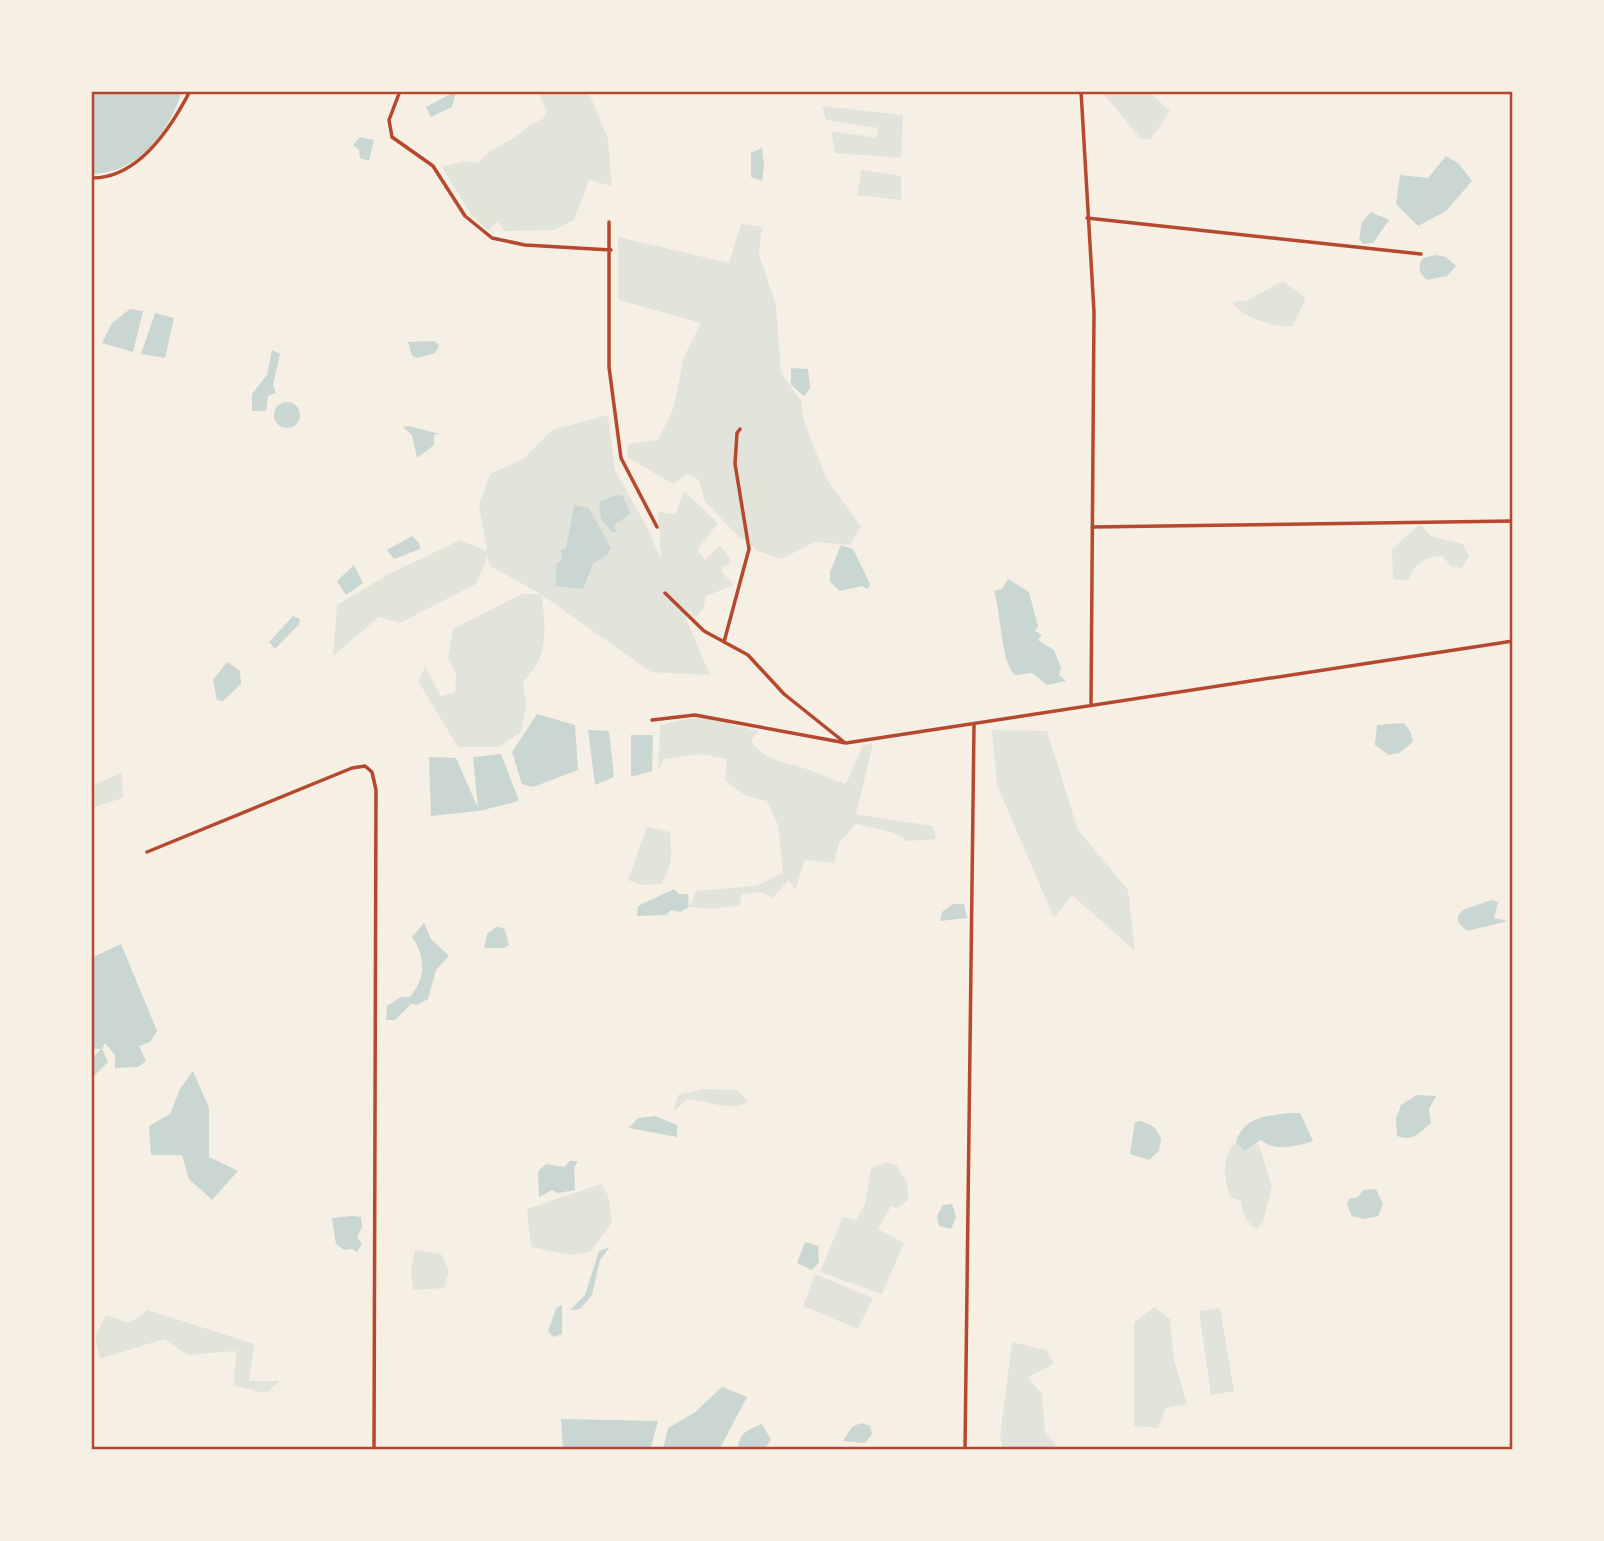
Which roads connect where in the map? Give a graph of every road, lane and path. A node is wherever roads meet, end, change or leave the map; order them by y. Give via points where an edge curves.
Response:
1 (190, 91) edge
2 (400, 91) edge
3 (1081, 91) edge
4 (91, 178) edge
5 (1087, 218) junction
6 (610, 222) dead end
7 (611, 250) junction
8 (1421, 254) dead end
9 (740, 429) dead end
10 (1513, 521) edge
11 (657, 527) dead end
12 (1091, 527) junction
13 (665, 593) dead end
14 (1513, 641) edge
15 (724, 642) junction
16 (1091, 705) junction
17 (652, 720) dead end
18 (974, 725) junction
19 (846, 743) junction
20 (147, 852) dead end
21 (374, 1450) edge
22 (965, 1450) edge

1 - 4 street via 174,123 130,166 103,178
2 - 7 street via 389,120 392,137 433,166 475,227 504,243
3 - 5 street
5 - 8 street
5 - 12 street via 1094,312
6 - 7 street
7 - 11 street via 609,367 621,458
9 - 15 street via 735,464 749,549
10 - 12 street
12 - 16 street
13 - 15 street via 704,631
14 - 16 street
15 - 19 street via 748,655 784,694
16 - 18 street
17 - 19 street via 695,715
18 - 19 street
18 - 22 street
20 - 21 street via 352,768 365,766 372,772 376,790

